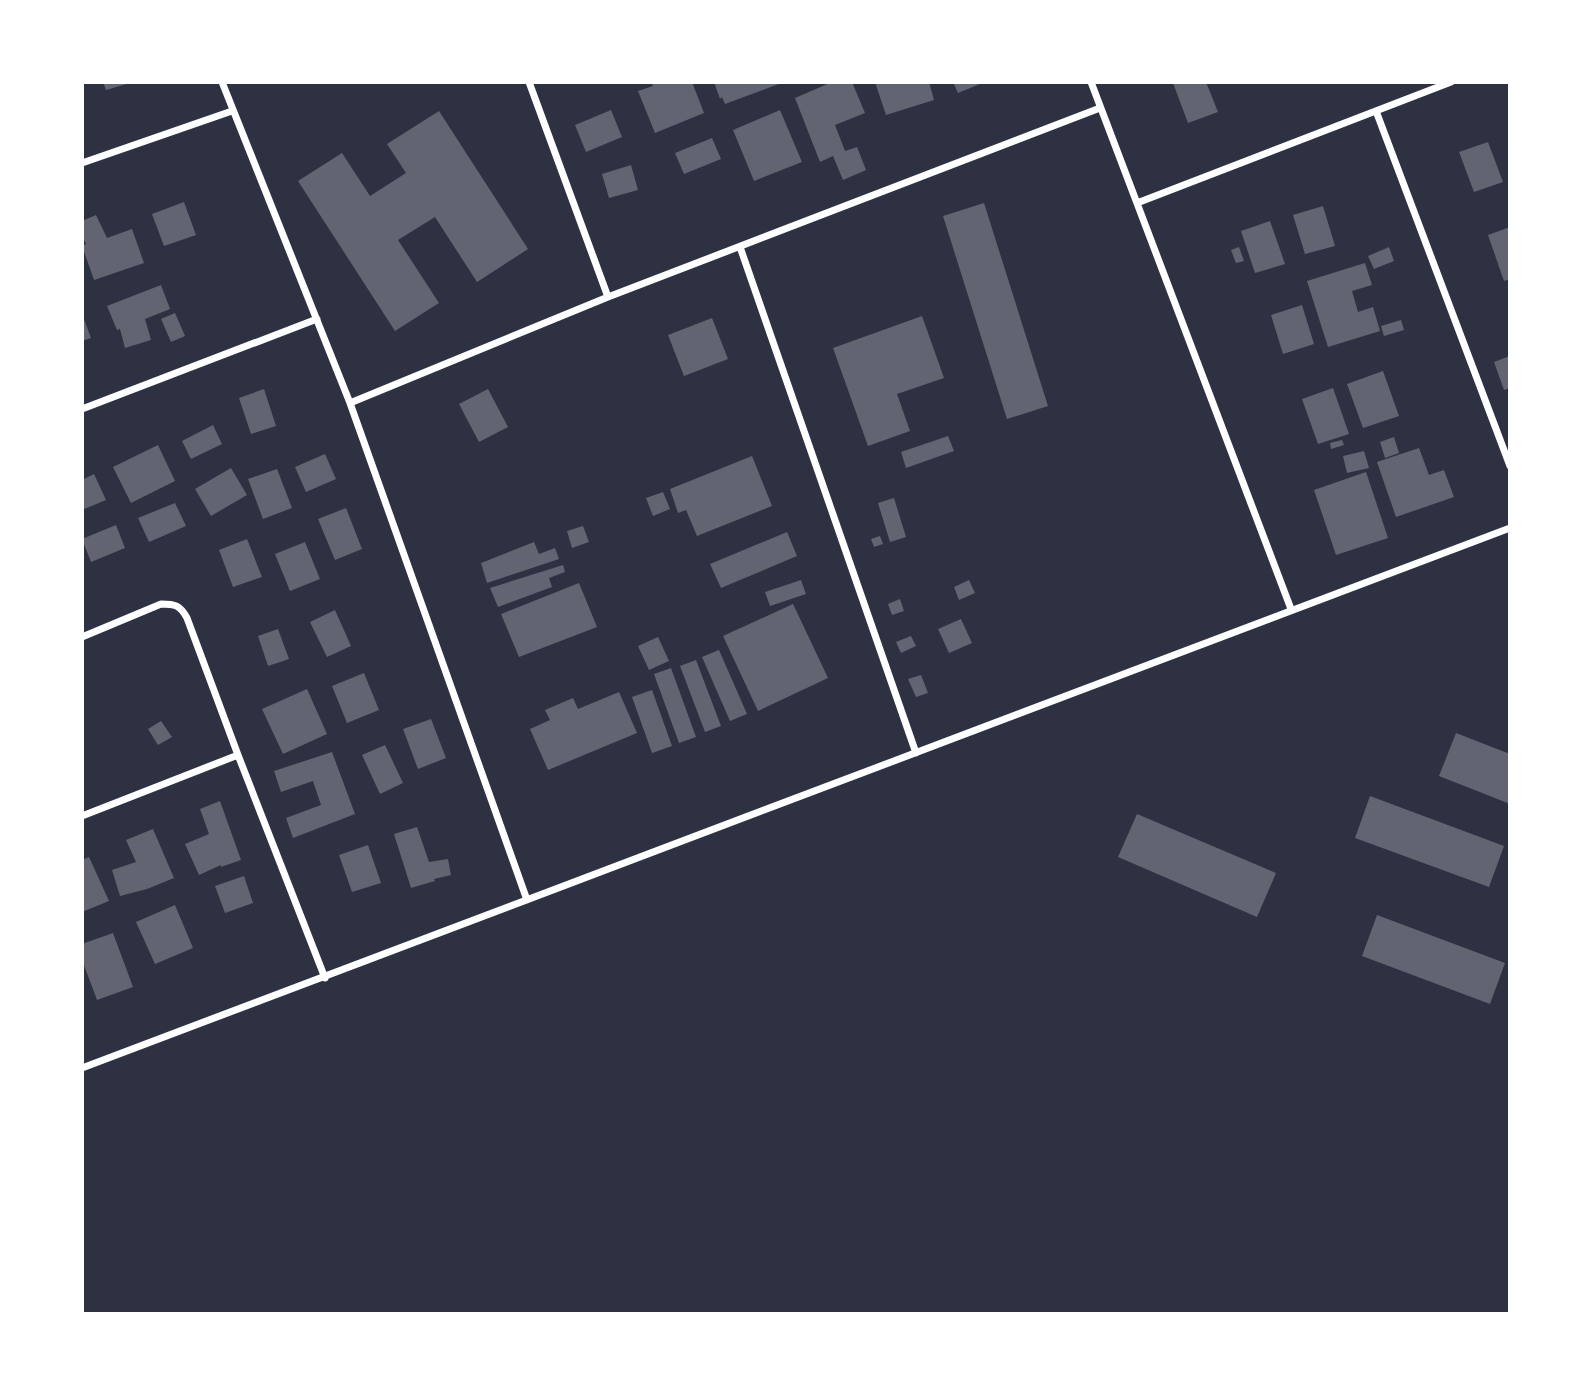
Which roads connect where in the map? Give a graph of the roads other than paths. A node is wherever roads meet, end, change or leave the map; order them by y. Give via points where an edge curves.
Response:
1 (222, 82) edge
2 (529, 82) edge
3 (1091, 82) edge
4 (1451, 82) edge
5 (1100, 108) junction
6 (232, 111) junction
7 (1376, 111) junction
8 (82, 163) edge
9 (1136, 203) junction
10 (740, 247) junction
11 (608, 298) junction
12 (317, 319) junction
13 (350, 403) junction
14 (82, 409) edge
15 (1510, 466) edge
16 (1510, 528) edge
17 (1291, 610) junction
18 (82, 637) edge
19 (916, 753) junction
20 (238, 755) junction
21 (82, 816) edge
22 (527, 900) junction
23 (325, 978) junction
24 (82, 1068) edge

1 - 6 street
2 - 11 street
3 - 5 street
4 - 7 street
5 - 9 street
5 - 10 street
6 - 8 street
6 - 12 street
7 - 9 street
7 - 15 street
9 - 17 street
10 - 11 street
10 - 19 street
11 - 13 street
12 - 13 street
12 - 14 street
13 - 22 street
16 - 17 street
17 - 19 street
18 - 20 street via 160,604 182,609
19 - 22 street
20 - 21 street
20 - 23 street
22 - 23 street
23 - 24 street

